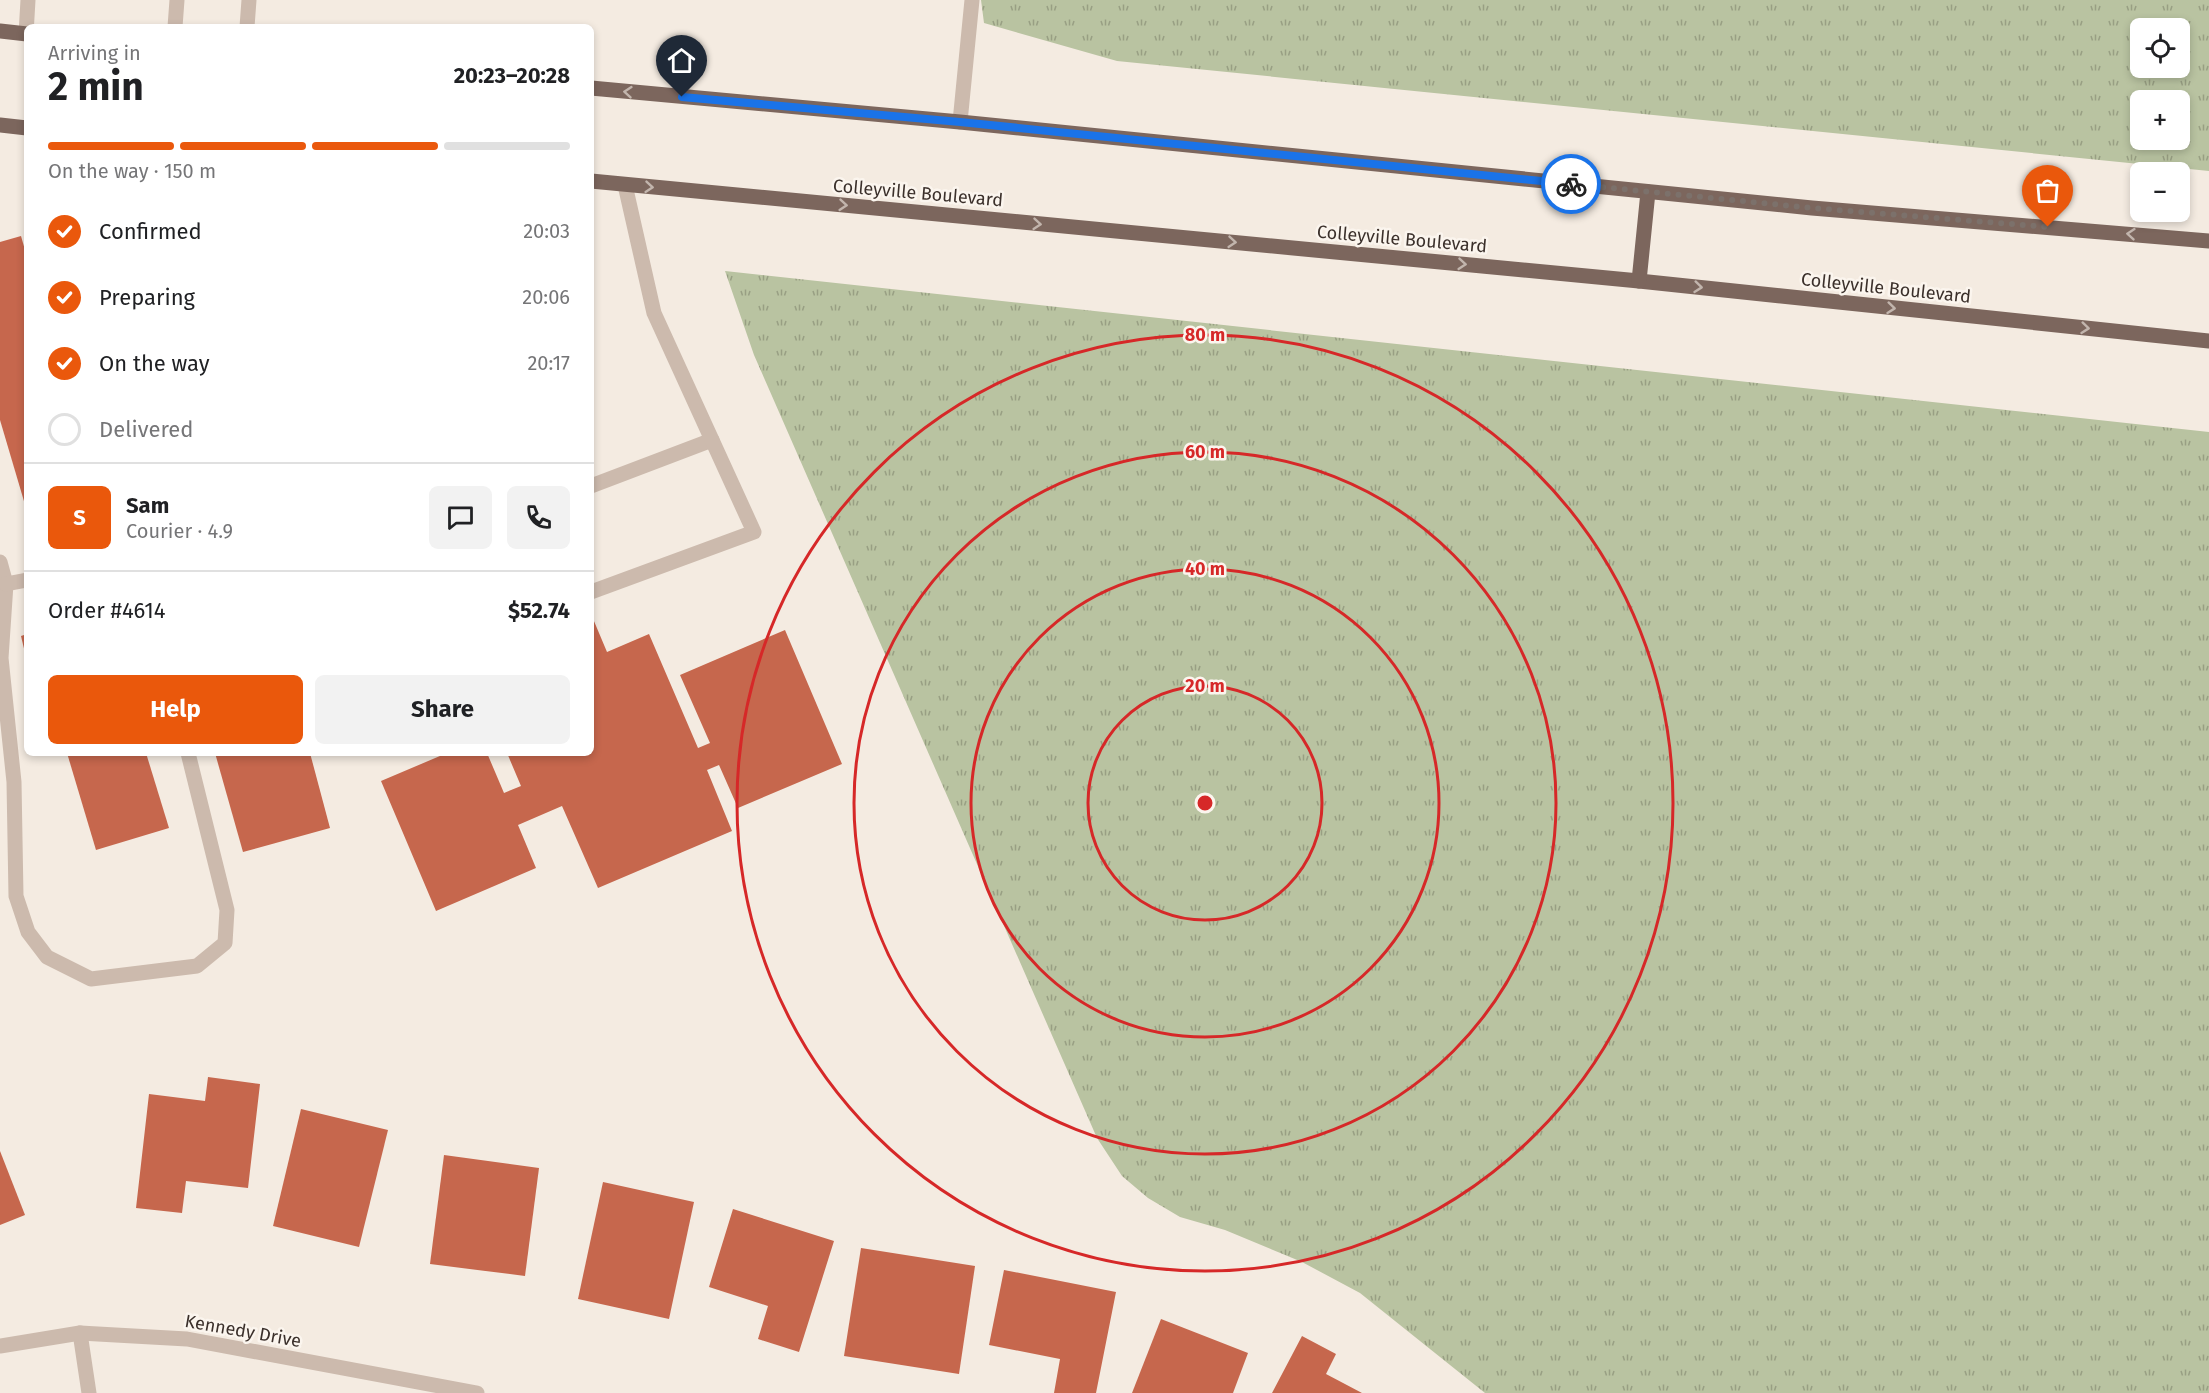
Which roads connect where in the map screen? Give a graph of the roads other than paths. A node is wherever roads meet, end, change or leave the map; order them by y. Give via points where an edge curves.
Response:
1 (28, 0) edge
2 (177, 0) edge
3 (249, 0) edge
4 (972, 0) edge
5 (27, 24) edge
6 (175, 24) edge
7 (247, 24) edge
8 (0, 31) edge
9 (24, 34) edge
10 (594, 88) edge
11 (960, 122) junction
12 (0, 125) edge
13 (24, 128) edge
14 (594, 181) edge
15 (625, 185) junction
16 (1648, 192) junction
17 (2209, 241) edge
18 (1640, 281) junction
19 (2209, 341) edge
20 (712, 440) junction
21 (594, 485) edge
22 (0, 562) edge
23 (24, 581) edge
24 (6, 584) junction
25 (594, 591) edge
26 (189, 756) edge
27 (80, 1333) junction
28 (0, 1346) edge
29 (89, 1393) edge
30 (477, 1393) edge

1 - 5 street
2 - 6 street
3 - 7 street
4 - 11 street
8 - 9 main road
11 -> 10 main road
11 - 16 main road
12 - 13 main road
14 - 15 main road, Colleyville Boulevard
15 -> 18 main road, Colleyville Boulevard
15 - 20 street via 654,313
17 -> 16 main road
16 - 18 main road
18 -> 19 main road, Colleyville Boulevard
20 - 21 street
20 - 25 street via 754,532
22 - 24 street
23 - 24 street
24 - 26 street via 1,658 14,782 16,896 28,932 47,957 91,979 197,966 225,943 227,910
27 - 28 street, Kennedy Drive
27 - 29 street
27 - 30 street, Kennedy Drive via 187,1339

